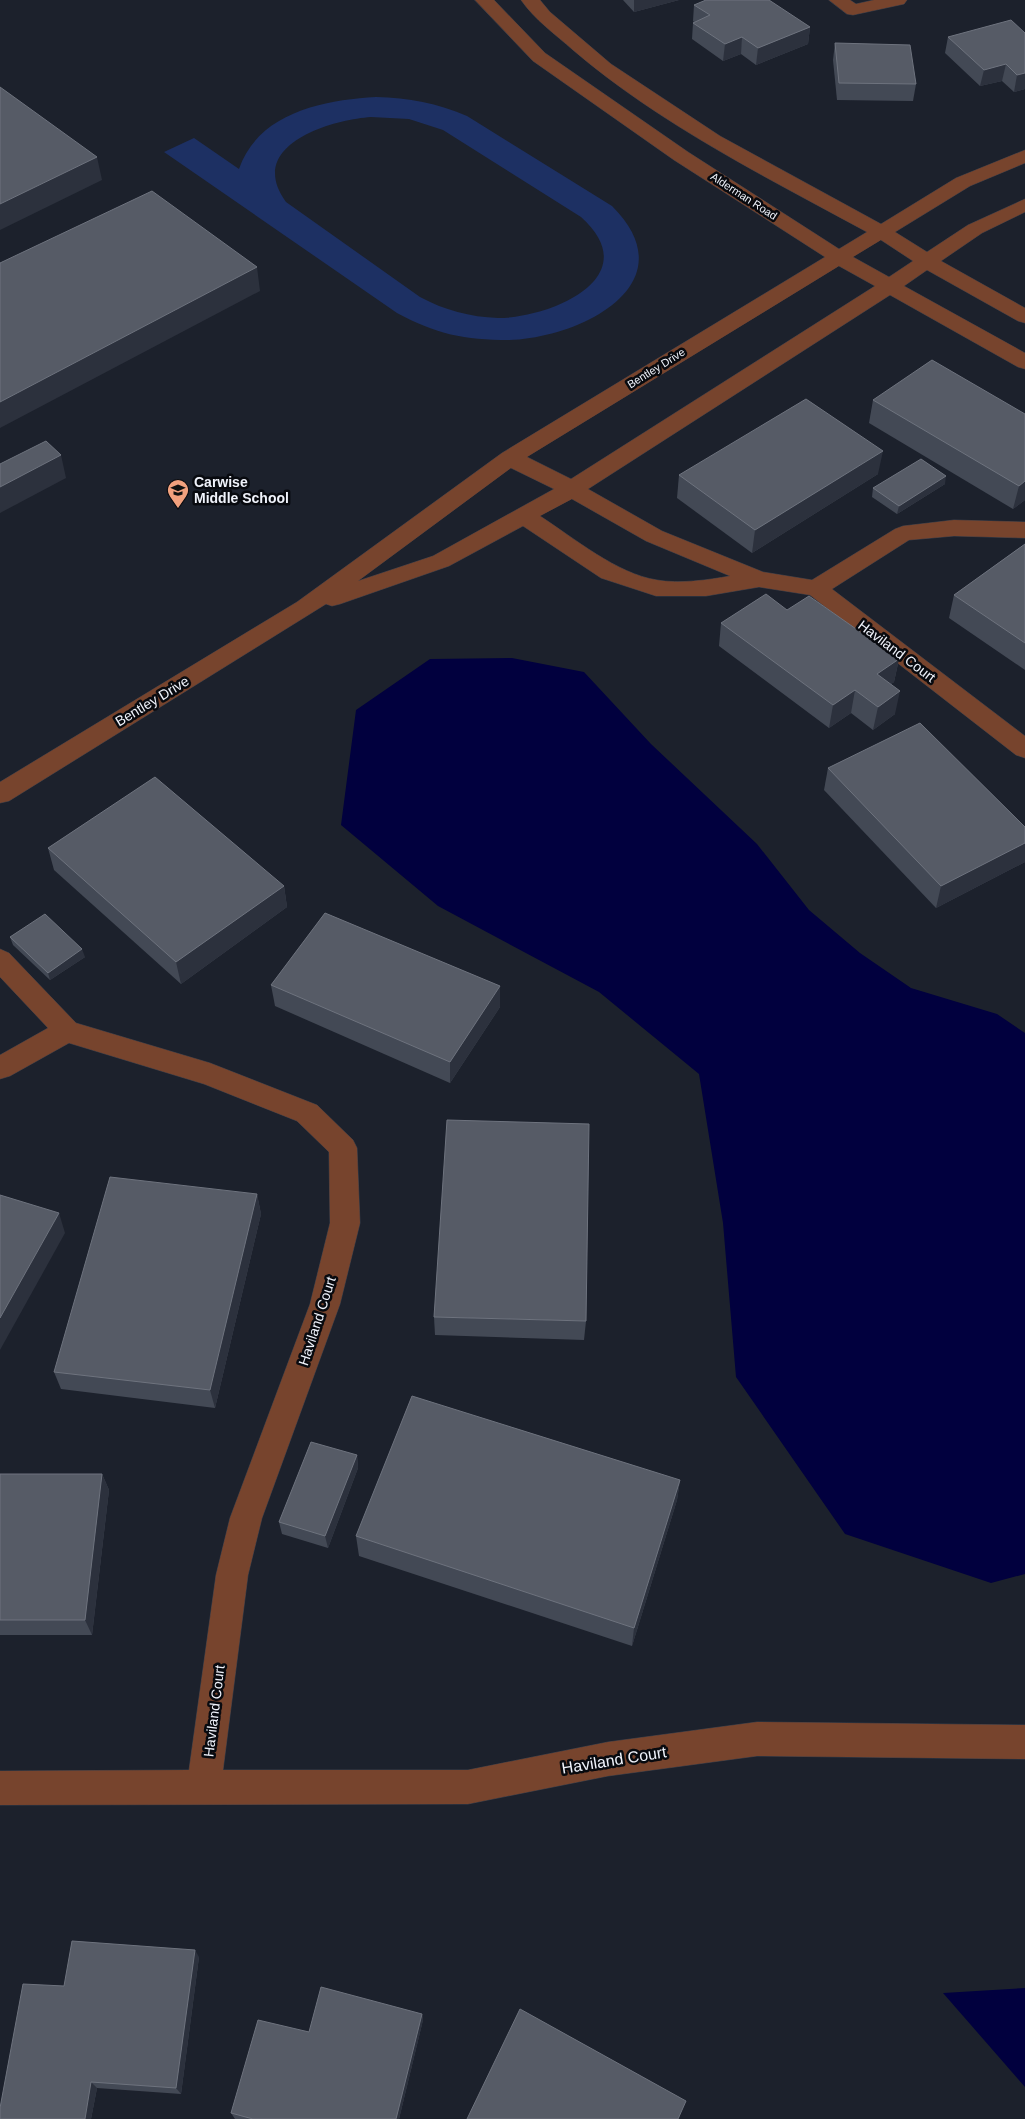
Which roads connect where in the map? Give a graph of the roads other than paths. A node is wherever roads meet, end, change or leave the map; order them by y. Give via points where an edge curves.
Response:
1 (484, 0) edge
2 (530, 0) edge
3 (838, 0) edge
4 (898, 0) edge
5 (1025, 156) edge
6 (1025, 205) edge
7 (880, 231) junction
8 (838, 257) junction
9 (928, 262) junction
10 (890, 286) junction
11 (1025, 317) edge
12 (1025, 362) edge
13 (510, 458) junction
14 (572, 489) junction
15 (524, 516) junction
16 (1025, 530) edge
17 (693, 552) junction
18 (759, 579) junction
19 (671, 588) junction
20 (816, 588) junction
21 (305, 608) junction
22 (1025, 749) edge
23 (0, 794) edge
24 (0, 960) edge
25 (67, 1031) junction
26 (0, 1068) edge
27 (1025, 1742) edge
28 (204, 1786) junction
29 (0, 1788) edge

1 - 8 street, Alderman Road via 539,57 680,156
2 - 7 street via 605,68 713,140
3 - 4 street via 853,10
5 - 7 street, Bentley Drive via 963,182
6 - 9 street, Bentley Drive via 975,229
7 - 8 street, Bentley Drive
7 - 9 street
8 - 10 street, Alderman Road
8 - 13 street, Bentley Drive
9 - 10 street, Bentley Drive
9 - 11 street
10 - 12 street, Alderman Road
10 - 14 street, Bentley Drive
13 - 14 street, Haviland Court
13 - 21 street, Bentley Drive
14 - 15 street, Bentley Drive
14 - 17 street, Haviland Court via 654,536
15 - 19 street, Haviland Court via 609,572 656,588
15 - 21 street, Bentley Drive via 442,561
16 - 20 street via 954,528 903,534
17 - 18 street, Haviland Court
17 - 19 street via 685,571
18 - 19 street, Haviland Court via 706,588
18 - 20 street, Haviland Court
20 - 22 street, Haviland Court
21 - 23 street, Bentley Drive
24 - 25 street, Haviland Court
25 - 26 street
25 - 28 street, Haviland Court via 210,1074 307,1113 343,1148 345,1223 325,1304 246,1518 234,1566
27 - 28 street, Haviland Court via 757,1739 608,1759 468,1787
28 - 29 street, Haviland Court

